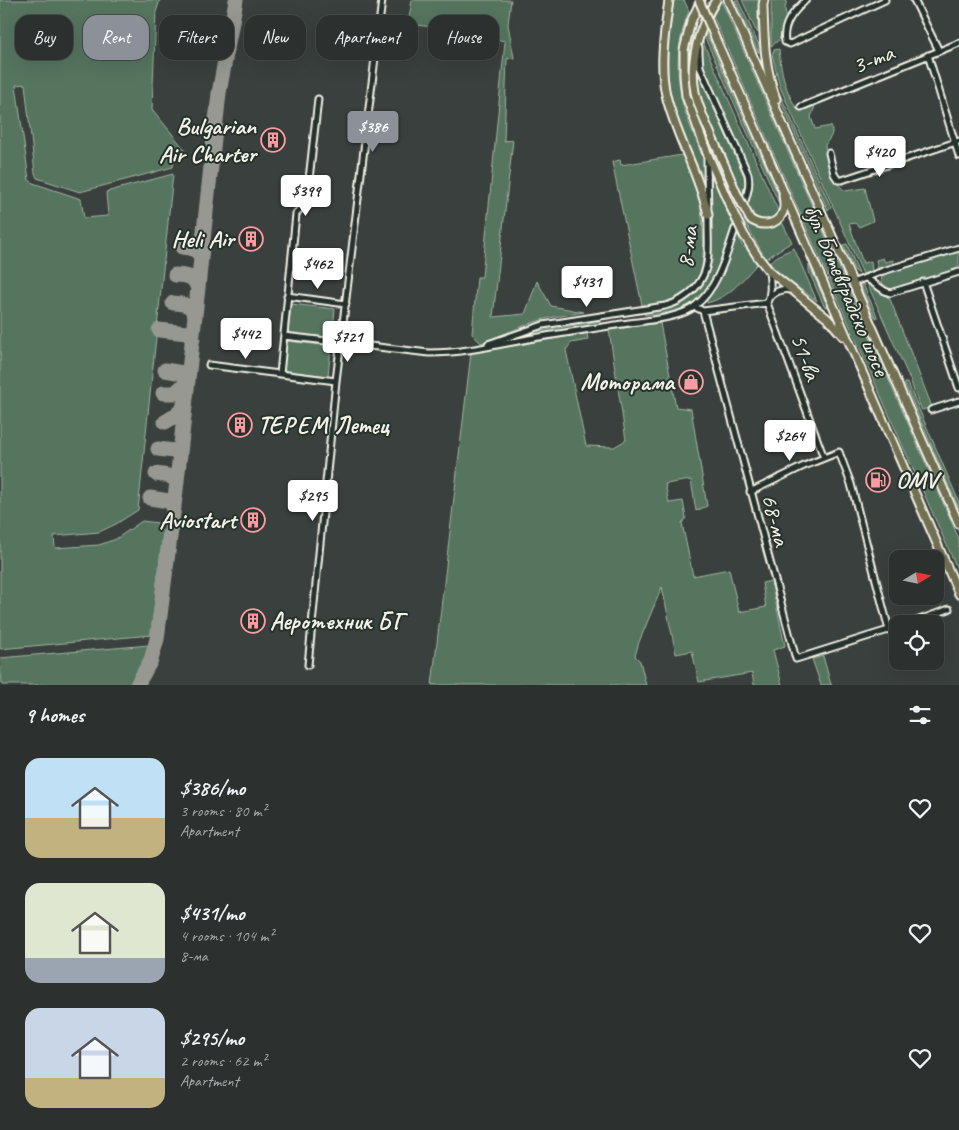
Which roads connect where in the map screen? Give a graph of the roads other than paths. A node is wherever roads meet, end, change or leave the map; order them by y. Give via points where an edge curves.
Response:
1 (382, 0) edge
2 (669, 0) edge
3 (700, 0) edge
4 (716, 0) edge
5 (728, 0) edge
6 (764, 0) edge
7 (806, 0) edge
8 (885, 0) edge
9 (914, 0) edge
10 (703, 25) junction
11 (959, 43) edge
12 (939, 51) junction
13 (928, 55) junction
14 (318, 98) dead end
15 (800, 107) dead end
16 (957, 142) edge
17 (707, 153) junction
18 (829, 153) dead end
19 (959, 156) edge
20 (804, 174) junction
21 (782, 188) junction
22 (745, 201) tunnel mouth
23 (708, 215) junction
24 (735, 229) tunnel mouth
25 (959, 248) edge
26 (769, 271) junction
27 (959, 272) edge
28 (866, 278) junction
29 (923, 282) junction
30 (852, 283) junction
31 (794, 291) junction
32 (288, 296) junction
33 (770, 297) junction
34 (767, 303) junction
35 (346, 304) junction
36 (695, 307) junction
37 (636, 311) junction
38 (703, 311) junction
39 (638, 322) junction
40 (284, 336) junction
41 (848, 341) junction
42 (341, 343) junction
43 (471, 350) junction
44 (209, 365) dead end
45 (280, 374) junction
46 (336, 381) junction
47 (959, 388) edge
48 (959, 401) edge
49 (931, 410) dead end
50 (824, 458) junction
51 (750, 492) junction
52 (959, 524) edge
53 (959, 594) edge
54 (949, 610) dead end
55 (934, 615) edge
56 (889, 630) joint
57 (308, 665) dead end

1 - 35 street
2 - 23 main road via 663,49 666,96
3 - 17 main road via 684,50 684,76 686,96
3 - 21 main road, бул. Ботевградско шосе, bridge
4 - 10 main road
5 - 20 main road, бул. Ботевградско шосе
6 - 20 main road via 768,74
7 - 8 street via 790,18 785,32 786,42 790,44
9 - 12 street
10 - 21 main road, bridge via 695,52 695,92 700,110 750,219 768,224 778,219 784,210
10 - 22 street via 698,54 700,67 748,174 749,190
11 - 12 street, 3-та
12 - 13 street, 3-та
13 - 15 street, 3-та
13 - 16 street
14 - 32 street via 307,197 296,214
16 - 18 street via 842,180 834,174
16 - 19 street
17 - 23 street, 8-ма
17 - 26 main road, bridge via 744,235
20 - 30 main road, бул. Ботевградско шосе
21 - 41 main road, бул. Ботевградско шосе
23 - 37 street, 8-ма via 707,265 700,282 674,304
24 - 36 street, 8-ма via 717,278
25 - 28 street
26 - 31 main road
26 - 33 street
27 - 29 street
28 - 29 street via 890,293
28 - 30 street
29 - 47 street
30 - 52 main road, бул. Ботевградско шосе
31 - 33 street via 781,290
31 - 41 main road via 828,319
32 - 35 street
32 - 40 street
33 - 34 street
34 - 38 street
34 - 50 street, 51-ва
35 - 42 street
36 - 38 street
36 - 39 street, 8-ма via 681,314
37 - 39 street
37 - 43 street, 8-ма via 543,325
38 - 51 street, 68-ма
39 - 43 street, 8-ма
40 - 42 street, 8-ма
40 - 45 street
41 - 53 main road, бул. Ботевградско шосе
42 - 43 street, 8-ма via 429,353
42 - 46 street
44 - 45 street
45 - 46 street
46 - 57 street
48 - 49 street
50 - 51 street
50 - 56 street via 839,452
51 - 56 street, 68-ма via 796,658
54 - 55 street

